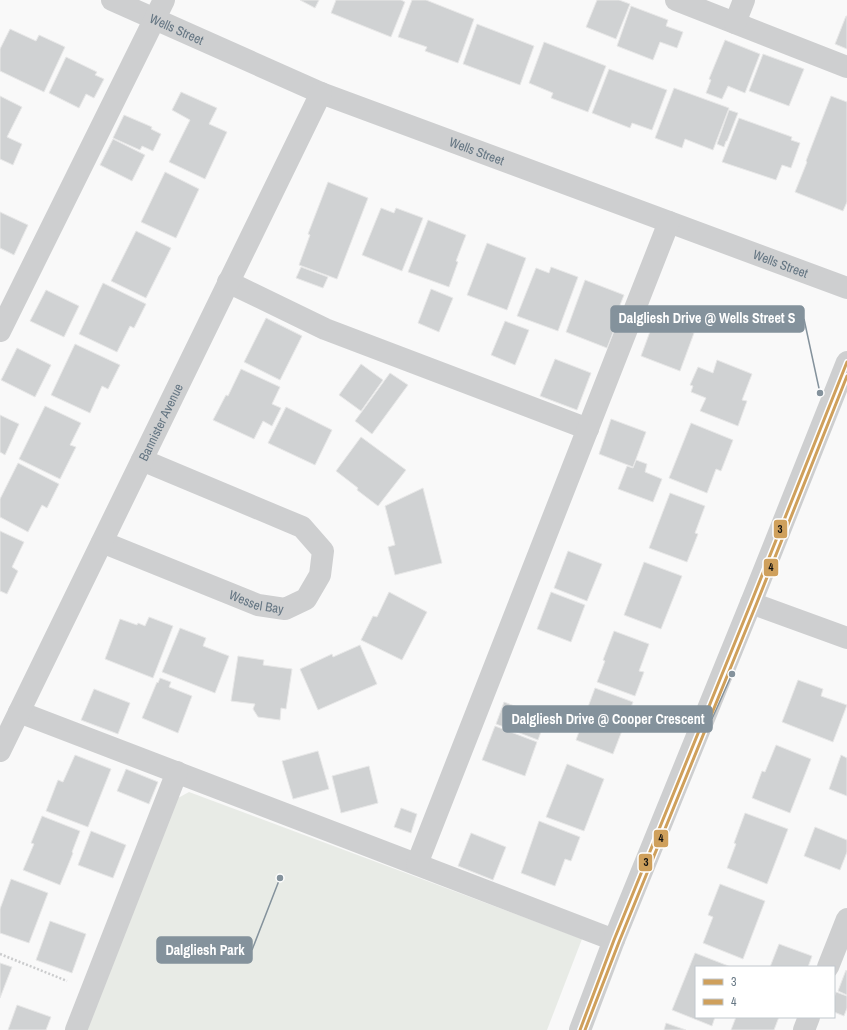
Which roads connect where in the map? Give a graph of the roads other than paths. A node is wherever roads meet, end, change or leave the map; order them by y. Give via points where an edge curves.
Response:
1 (112, 0) edge
2 (164, 0) edge
3 (676, 0) edge
4 (744, 0) edge
5 (154, 19) junction
6 (735, 23) junction
7 (847, 67) edge
8 (321, 93) junction
9 (669, 222) junction
10 (228, 282) junction
11 (847, 288) edge
12 (0, 331) edge
13 (847, 362) edge
14 (588, 429) junction
15 (142, 460) junction
16 (102, 542) junction
17 (751, 603) junction
18 (847, 638) edge
19 (19, 712) junction
20 (0, 751) edge
21 (177, 772) junction
22 (417, 864) junction
23 (847, 919) edge
24 (614, 940) junction
25 (828, 966) edge
26 (809, 1018) edge
27 (76, 1030) edge
28 (580, 1030) edge
29 (804, 1030) edge

1 - 5 street, Wells Street
2 - 5 street
3 - 6 street
4 - 6 street
5 - 8 street, Wells Street
5 - 12 street
6 - 7 street
8 - 9 street, Wells Street
8 - 10 street, Bannister Avenue
9 - 11 street, Wells Street
9 - 14 street
10 - 14 street via 325,329
10 - 15 street, Bannister Avenue
13 - 17 street
14 - 22 street
15 - 16 street, Bannister Avenue
15 - 16 street, Wessel Bay via 302,527 323,551 320,575 306,599 285,610 258,605
16 - 19 street, Bannister Avenue
17 - 18 street
17 - 24 street
19 - 20 street, Bannister Avenue
19 - 21 street
21 - 22 street
21 - 27 street
22 - 24 street
23 - 25 street
24 - 28 street
26 - 29 street

